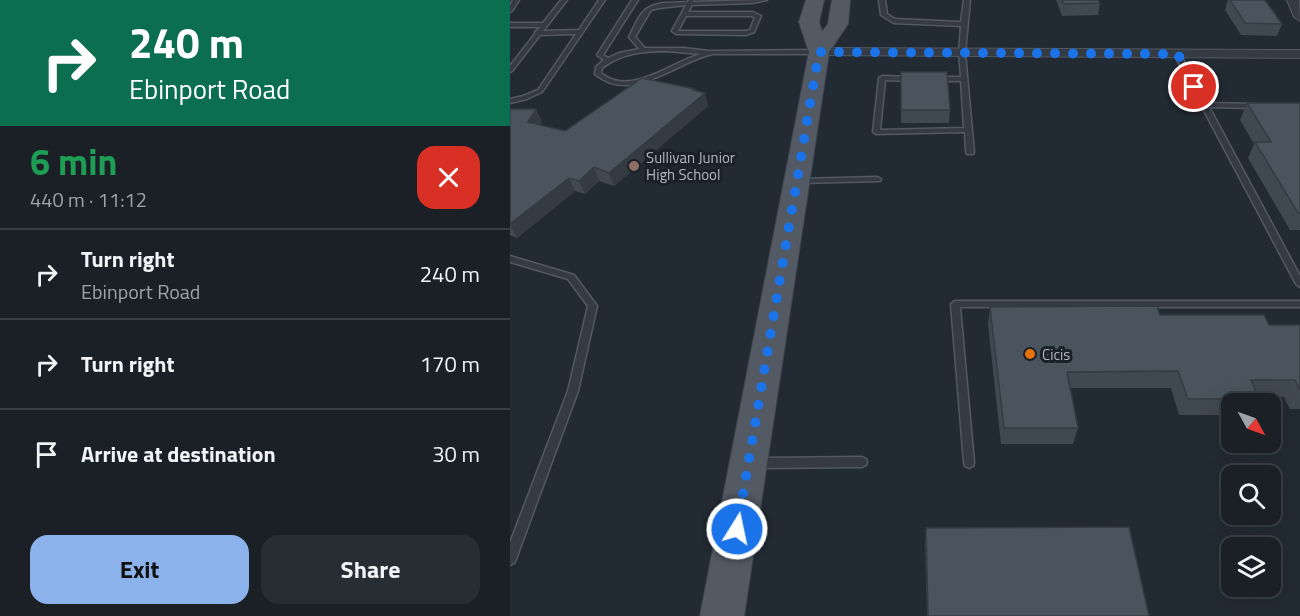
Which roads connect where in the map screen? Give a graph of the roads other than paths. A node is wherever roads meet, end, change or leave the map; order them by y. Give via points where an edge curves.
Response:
1 (516, 0) edge
2 (564, 0) edge
3 (602, 0) edge
4 (635, 0) edge
5 (691, 0) edge
6 (764, 0) edge
7 (815, 0) edge
8 (842, 0) edge
9 (882, 0) edge
10 (967, 0) edge
11 (1293, 0) edge
12 (510, 10) edge
13 (684, 14) junction
14 (1300, 17) edge
15 (964, 24) junction
16 (510, 25) edge
17 (543, 25) junction
18 (580, 32) junction
19 (537, 33) junction
20 (644, 51) junction
21 (819, 52) junction
22 (710, 53) junction
23 (962, 53) junction
24 (1178, 54) junction
25 (1300, 54) edge
26 (606, 59) junction
27 (510, 70) edge
28 (917, 79) edge
29 (929, 79) edge
30 (964, 79) junction
31 (510, 101) edge
32 (1204, 105) junction
33 (1268, 106) edge
34 (968, 130) junction
35 (970, 152) dead end
36 (877, 179) dead end
37 (797, 181) junction
38 (510, 259) edge
39 (1300, 284) edge
40 (1300, 304) edge
41 (862, 462) dead end
42 (749, 463) junction
43 (969, 463) dead end
44 (510, 559) edge
45 (723, 616) edge

1 - 12 lane
2 - 17 lane
3 - 18 lane
4 - 26 lane via 600,56
5 - 6 lane
5 - 13 lane
5 - 20 lane via 656,4 648,10 632,37
7 - 21 main road via 809,22
8 - 21 main road via 838,24
9 - 15 lane via 884,15 894,21
10 - 15 lane
11 - 14 street
13 - 13 lane via 675,31 678,33 746,33 752,30 758,16
15 - 23 lane
16 - 17 lane
17 - 19 lane
18 - 19 lane
18 - 31 lane via 540,91
19 - 27 lane
20 - 22 lane
20 - 26 lane
21 - 22 lane
21 - 23 street
21 - 37 main road
22 - 26 lane via 628,84 607,82 598,74
23 - 24 street
23 - 30 lane
24 - 25 street
24 - 32 lane
28 - 34 lane via 882,78 876,132
29 - 30 lane
30 - 34 lane
32 - 33 lane
32 - 39 lane
34 - 35 lane
36 - 37 lane
37 - 42 main road
38 - 44 lane via 571,278 593,306 573,391
40 - 43 lane via 955,304
41 - 42 lane
42 - 45 main road

